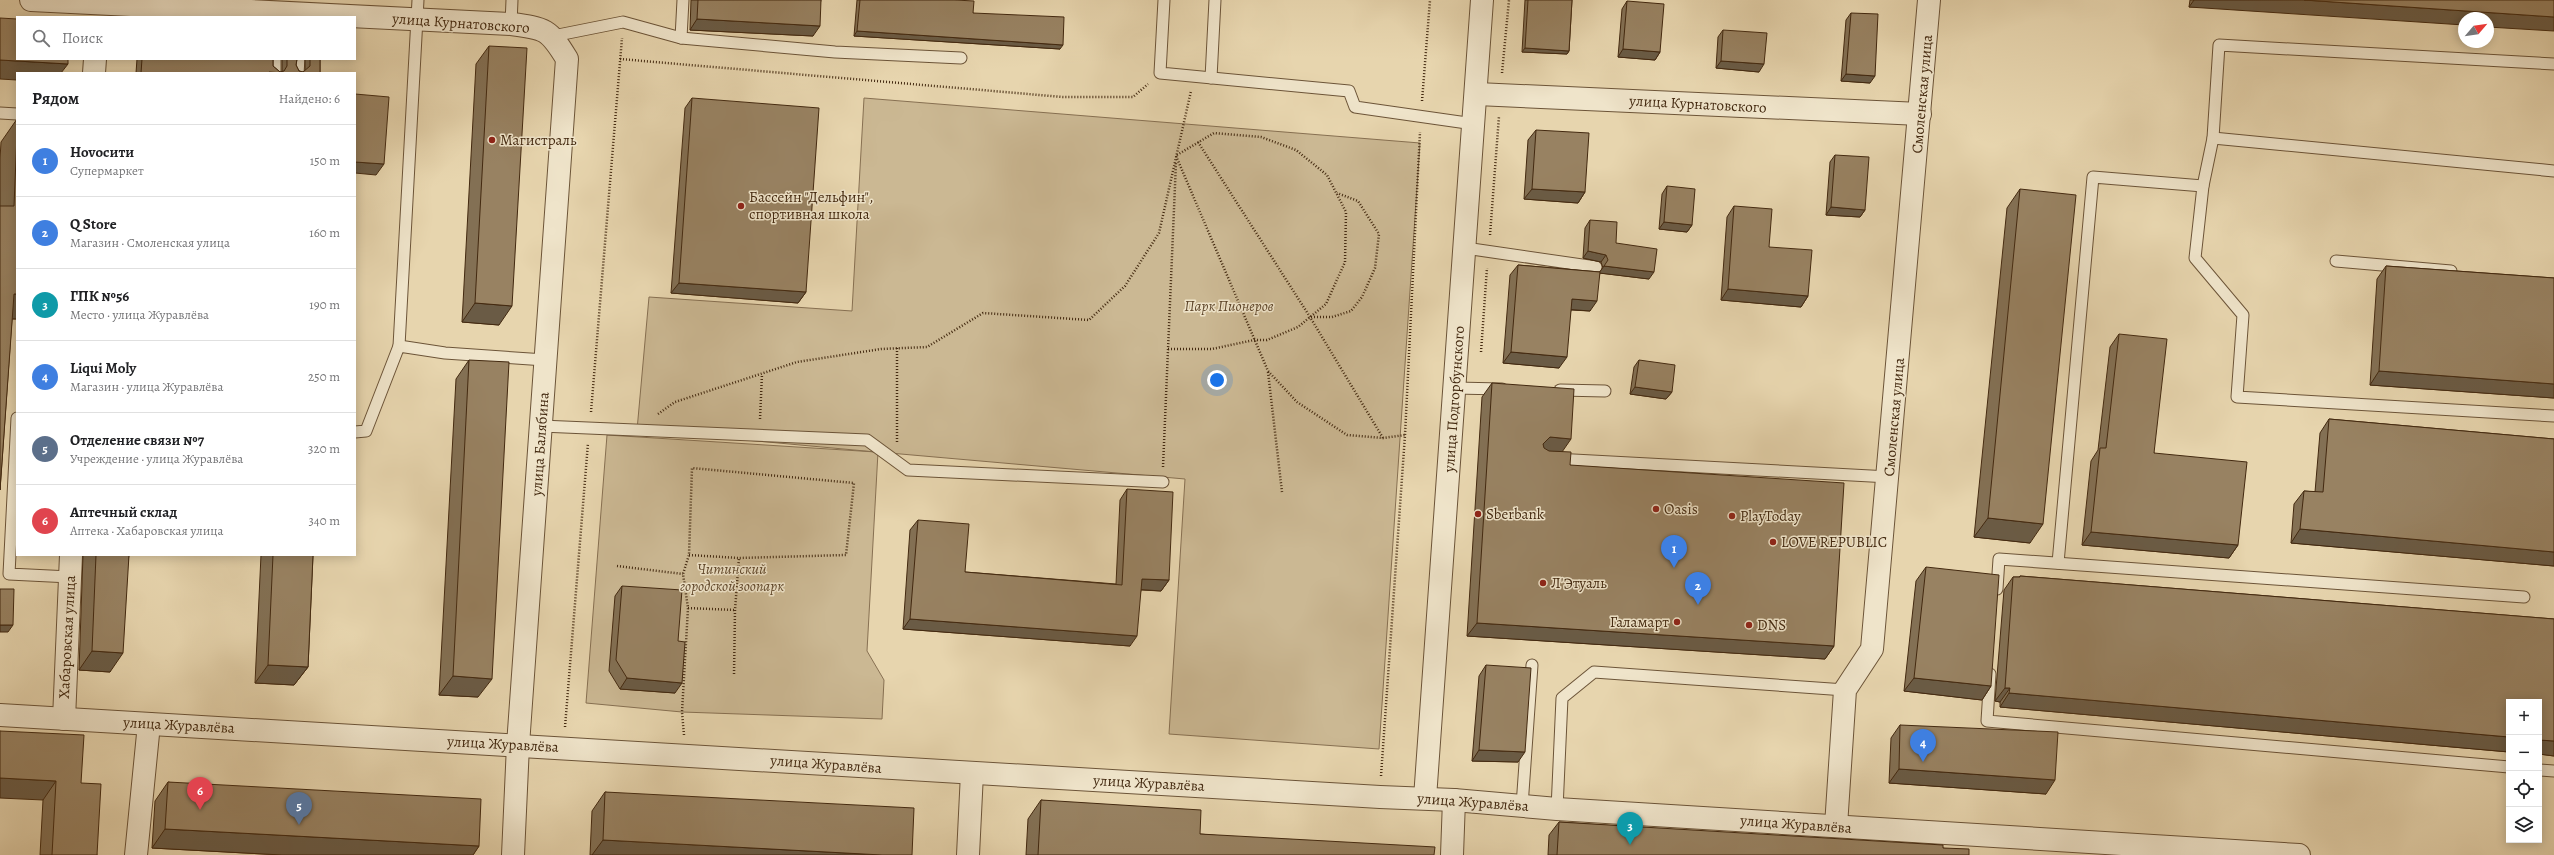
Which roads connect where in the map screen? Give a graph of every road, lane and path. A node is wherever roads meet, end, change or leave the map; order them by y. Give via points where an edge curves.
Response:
1 (32, 0) edge
2 (512, 0) edge
3 (683, 0) edge
4 (1164, 0) edge
5 (1215, 0) edge
6 (1430, 0) edge
7 (1482, 0) edge
8 (1930, 0) edge
9 (112, 5) edge
10 (243, 6) edge
11 (418, 10) edge
12 (278, 15) edge
13 (304, 15) edge
14 (623, 22) junction
15 (510, 24) junction
16 (553, 36) junction
17 (681, 38) junction
18 (961, 58) dead end
19 (620, 59) junction
20 (95, 60) edge
21 (275, 60) edge
22 (299, 60) edge
23 (2554, 64) edge
24 (94, 72) edge
25 (274, 72) edge
26 (298, 72) edge
27 (1160, 73) junction
28 (1194, 76) junction
29 (1211, 78) junction
30 (1477, 94) junction
31 (0, 113) edge
32 (16, 114) edge
33 (1920, 114) junction
34 (1421, 117) junction
35 (1474, 124) junction
36 (2213, 138) junction
37 (1198, 142) junction
38 (1176, 155) junction
39 (2554, 170) edge
40 (2204, 186) junction
41 (1336, 193) junction
42 (1465, 248) junction
43 (2336, 261) dead end
44 (1596, 267) dead end
45 (2461, 271) edge
46 (1310, 317) junction
47 (1254, 340) junction
48 (399, 346) junction
49 (897, 348) junction
50 (1168, 349) junction
51 (546, 360) junction
52 (1268, 371) junction
53 (762, 374) junction
54 (1455, 388) junction
55 (1515, 389) edge
56 (1552, 390) edge
57 (1605, 391) dead end
58 (2554, 416) edge
59 (541, 426) junction
60 (590, 428) junction
61 (16, 430) edge
62 (637, 430) junction
63 (356, 432) edge
64 (759, 435) junction
65 (1405, 435) junction
66 (1383, 438) junction
67 (1540, 458) edge
68 (897, 462) junction
69 (1889, 477) junction
70 (1163, 482) joint
71 (1282, 492) dead end
72 (689, 555) junction
73 (71, 556) edge
74 (739, 558) junction
75 (2058, 563) junction
76 (617, 566) dead end
77 (4, 574) edge
78 (683, 574) junction
79 (70, 577) junction
80 (2524, 597) dead end
81 (1996, 598) edge
82 (688, 608) junction
83 (735, 610) junction
84 (1991, 659) edge
85 (1532, 665) dead end
86 (734, 675) dead end
87 (1845, 690) junction
88 (0, 715) edge
89 (64, 719) junction
90 (149, 724) junction
91 (518, 745) junction
92 (564, 747) junction
93 (686, 755) junction
94 (2506, 767) edge
95 (2542, 770) edge
96 (2554, 771) edge
97 (972, 773) junction
98 (1380, 797) junction
99 (1424, 798) junction
100 (1454, 800) junction
101 (1522, 806) junction
102 (1556, 809) junction
103 (1836, 826) junction
104 (136, 855) edge
105 (512, 855) edge
106 (968, 855) edge
107 (1452, 855) edge
108 (2298, 855) edge

1 - 9 street, улица Курнатовского
2 - 15 lane
3 - 17 lane
4 - 27 lane
5 - 29 lane
6 - 34 path
7 - 30 street, улица Подгорбунского
8 - 33 street, Смоленская улица
9 - 10 street, улица Курнатовского
10 - 12 street, улица Курнатовского
11 - 13 street, улица Курнатовского
11 - 15 street, улица Курнатовского
11 - 48 lane
12 - 13 street, улица Курнатовского
14 - 16 lane
14 - 17 lane
14 - 19 path
15 - 16 street, улица Курнатовского via 534,27
16 - 51 street, улица Балябина via 567,59
17 - 18 lane via 835,52
19 - 27 path via 1062,97 1133,97
19 - 60 path
20 - 24 street
21 - 25 lane
22 - 26 lane
23 - 36 lane via 2219,45
27 - 28 lane
28 - 29 lane
28 - 38 path
29 - 34 lane via 1349,91 1355,108
30 - 33 street, улица Курнатовского
30 - 35 street, улица Подгорбунского
31 - 32 lane
33 - 69 street, Смоленская улица
34 - 35 lane
34 - 65 path
35 - 42 street, улица Подгорбунского
36 - 39 lane
36 - 40 lane
37 - 38 path
37 - 41 path via 1214,133 1268,140 1296,150 1327,175
37 - 46 path
38 - 47 path
38 - 49 path via 1159,233 1125,286 1089,320 984,313 927,347
38 - 50 path
40 - 58 lane via 2195,258 2243,315 2237,397
40 - 75 lane via 2093,177
41 - 46 path via 1346,212 1345,262 1326,304
41 - 46 path via 1358,201 1378,234 1375,268 1362,297 1351,311 1332,317
42 - 44 lane
42 - 54 street, улица Подгорбунского
43 - 45 lane
46 - 47 path via 1298,327 1267,340
46 - 66 path
47 - 50 path via 1212,349
47 - 52 path
48 - 51 lane
48 - 63 lane via 366,431
49 - 53 path via 797,362
49 - 68 path
50 - 70 path
51 - 59 street, улица Балябина
52 - 66 path via 1297,402 1347,435
52 - 71 path
53 - 62 path via 675,402
53 - 64 path
54 - 55 lane
54 - 99 street, улица Подгорбунского
56 - 57 lane
59 - 60 lane
59 - 91 street, улица Балябина
60 - 62 lane
60 - 92 path
61 - 77 lane
62 - 64 lane
64 - 68 lane via 867,440
65 - 66 path
65 - 98 path
67 - 69 lane
68 - 70 lane via 908,470
69 - 87 street, Смоленская улица via 1872,649
72 - 74 path
72 - 74 path via 692,468 854,483 846,555
72 - 78 path
73 - 79 street, Хабаровская улица
74 - 83 path
75 - 80 lane
75 - 81 lane via 1999,559
76 - 78 path
77 - 79 lane
78 - 82 path
79 - 89 street, Хабаровская улица
82 - 83 path
82 - 93 path via 682,712
83 - 86 path
84 - 94 lane via 1987,721
85 - 101 lane
87 - 102 lane via 1594,672 1562,698
87 - 103 street, Смоленская улица
88 - 89 street, улица Журавлёва
89 - 90 street, улица Журавлёва
90 - 91 street, улица Журавлёва
90 - 104 street
91 - 92 street, улица Журавлёва
91 - 105 street, улица Балябина
92 - 93 street, улица Журавлёва
93 - 97 street, улица Журавлёва
95 - 96 lane
97 - 98 street, улица Журавлёва
97 - 106 street
98 - 99 street, улица Журавлёва
99 - 100 street, улица Журавлёва
100 - 101 street, улица Журавлёва
100 - 107 street
101 - 102 street, улица Журавлёва
102 - 103 street, улица Журавлёва
103 - 108 street, улица Журавлёва

